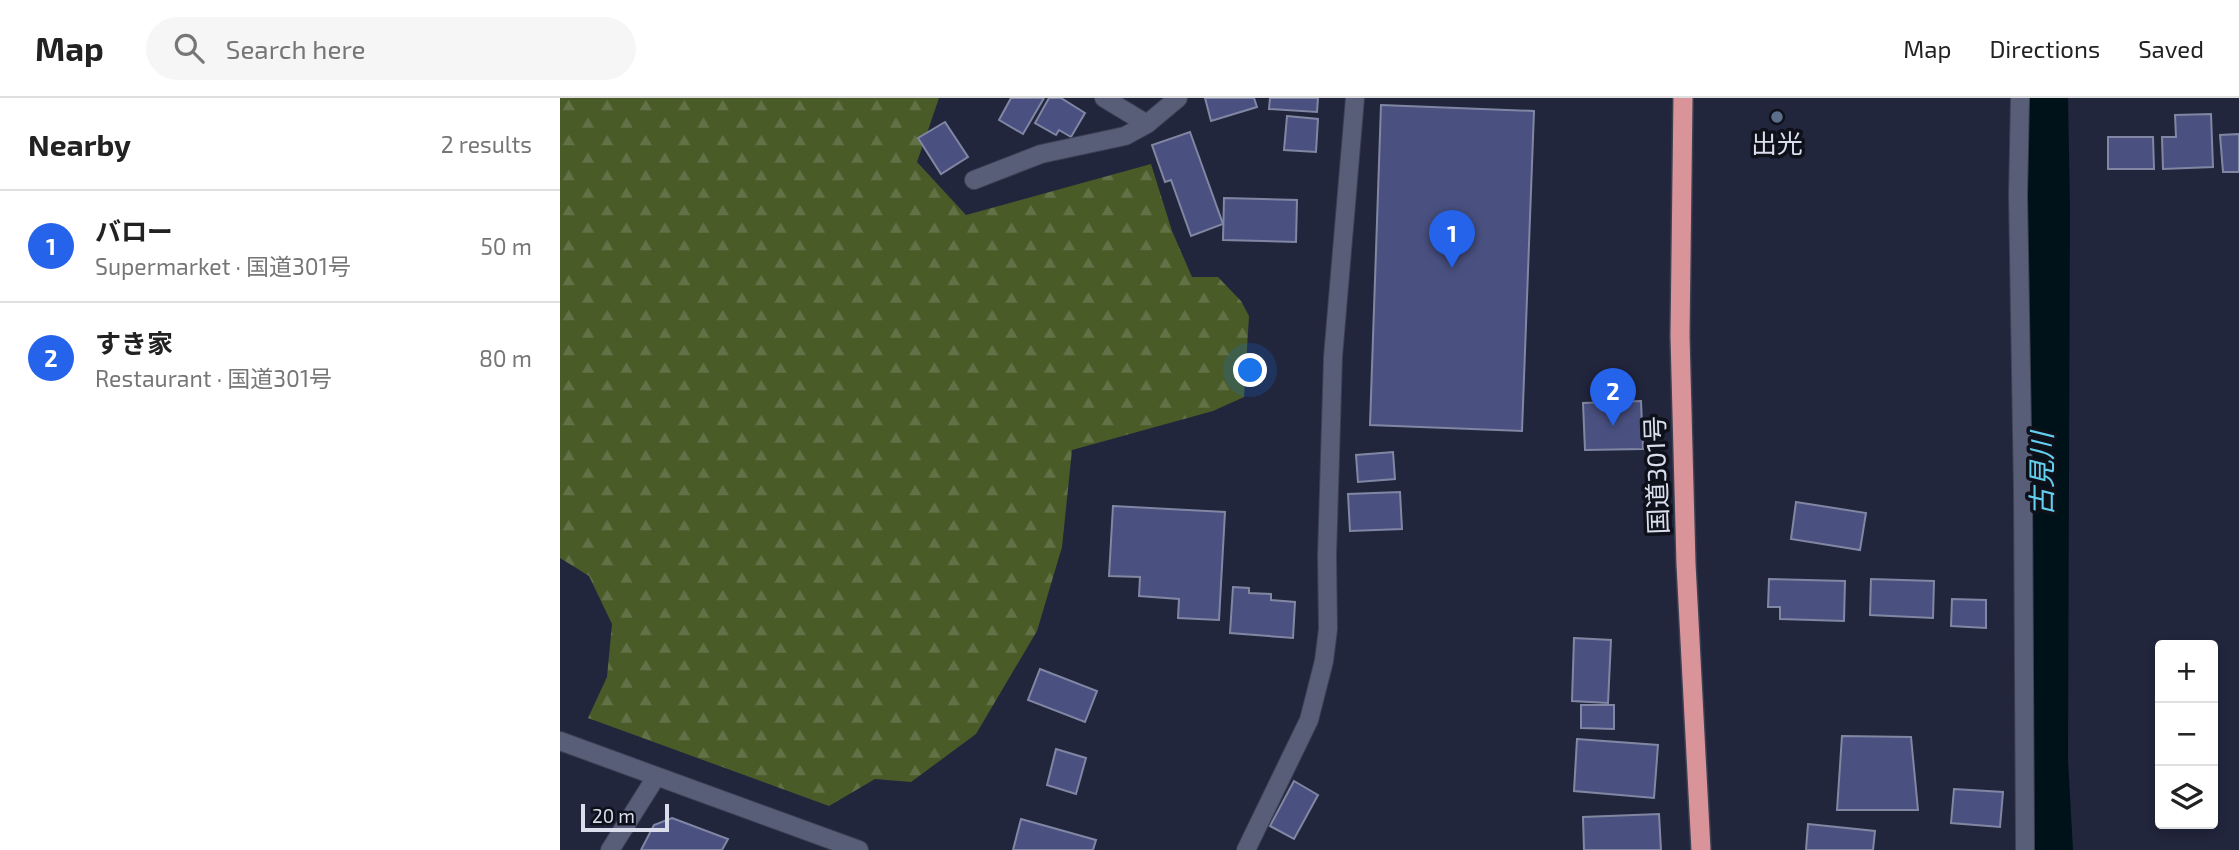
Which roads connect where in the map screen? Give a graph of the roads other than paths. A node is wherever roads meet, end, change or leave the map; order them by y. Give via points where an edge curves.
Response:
1 (1104, 98) edge
2 (1178, 98) edge
3 (1355, 98) edge
4 (1683, 98) edge
5 (2020, 98) edge
6 (1147, 124) junction
7 (974, 180) dead end
8 (560, 741) edge
9 (656, 777) junction
10 (610, 850) edge
11 (859, 850) edge
12 (1246, 850) edge
13 (1701, 850) edge
14 (2025, 850) edge

1 - 6 street
2 - 6 street
3 - 12 street via 1333,357 1324,661 1309,720
4 - 13 highway, 国道301号 via 1680,336
5 - 14 street
6 - 7 street via 1125,136 1041,154
8 - 9 street
9 - 10 street
9 - 11 street

